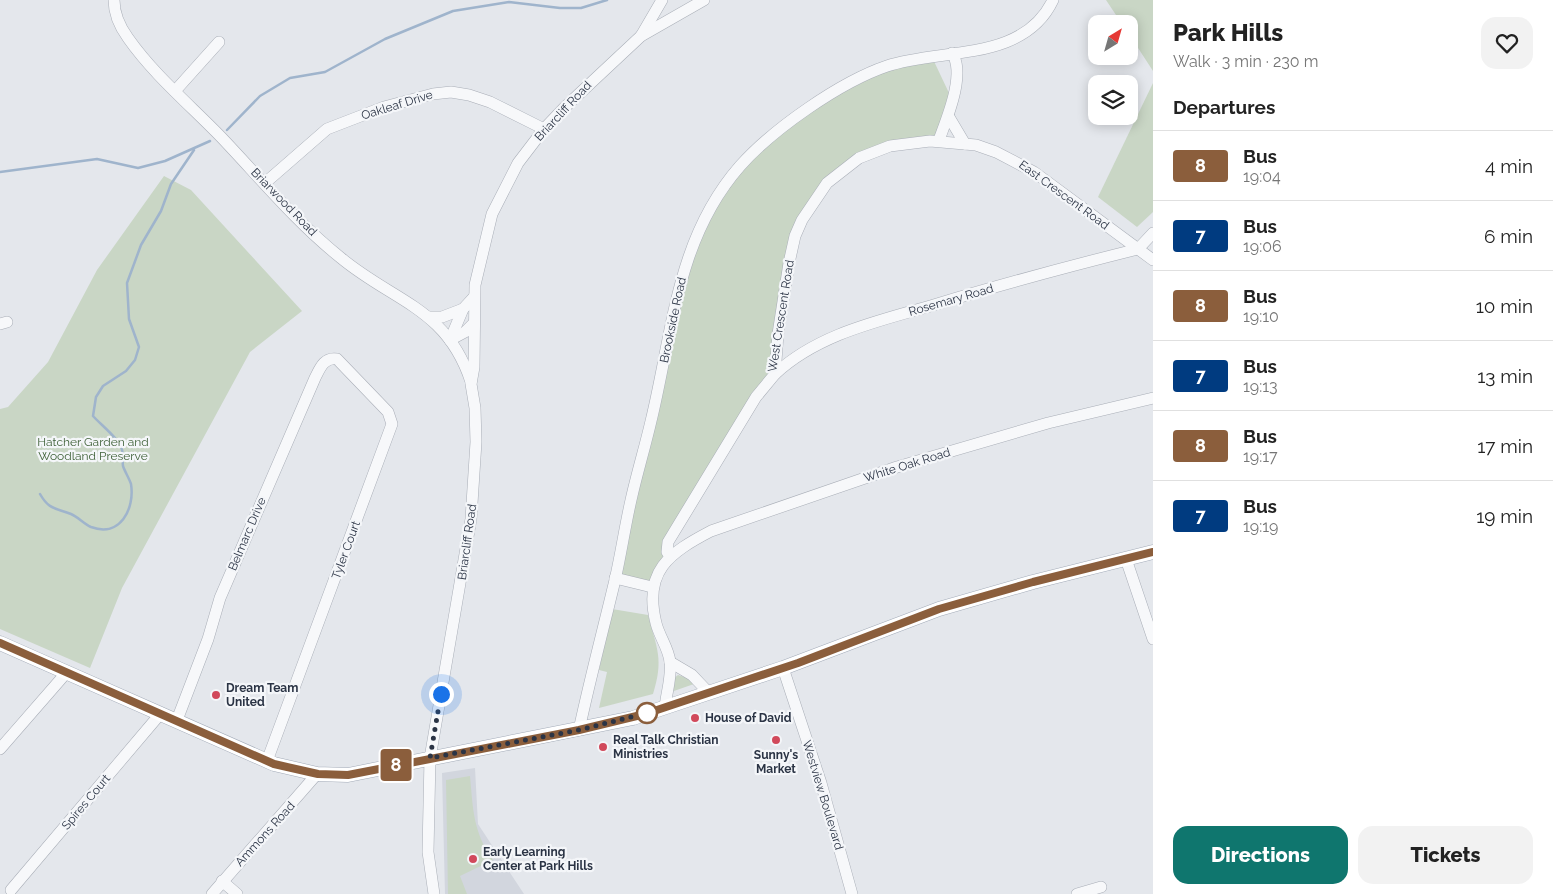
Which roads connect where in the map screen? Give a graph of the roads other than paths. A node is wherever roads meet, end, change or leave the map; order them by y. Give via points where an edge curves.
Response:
1 (114, 0) edge
2 (662, 0) edge
3 (704, 0) edge
4 (1053, 0) edge
5 (641, 36) junction
6 (219, 42) dead end
7 (978, 49) junction
8 (952, 53) junction
9 (959, 70) junction
10 (175, 91) junction
11 (949, 117) junction
12 (544, 129) junction
13 (939, 140) junction
14 (965, 144) junction
15 (265, 183) junction
16 (1153, 233) edge
17 (1138, 249) junction
18 (1153, 260) edge
19 (474, 297) junction
20 (463, 309) junction
21 (430, 318) junction
22 (474, 323) junction
23 (450, 340) junction
24 (333, 358) joint
25 (775, 374) junction
26 (472, 384) junction
27 (1153, 398) edge
28 (1153, 552) edge
29 (670, 556) junction
30 (1126, 559) junction
31 (615, 578) junction
32 (652, 587) junction
33 (1153, 639) edge
34 (0, 642) edge
35 (670, 662) junction
36 (783, 668) junction
37 (67, 672) junction
38 (709, 693) junction
39 (665, 708) junction
40 (161, 713) junction
41 (177, 720) junction
42 (579, 730) junction
43 (0, 749) edge
44 (430, 758) junction
45 (267, 761) junction
46 (318, 774) junction
47 (222, 881) junction
48 (1101, 887) dead end
49 (11, 890) dead end
50 (212, 894) edge
51 (237, 894) edge
52 (434, 894) edge
53 (852, 894) edge
54 (1077, 894) edge

1 - 10 street, Briarwood Road via 127,38
2 - 5 street
3 - 5 street, Briarcliff Road
4 - 7 street via 1039,20 1021,36 1005,44
5 - 12 street, Briarcliff Road
6 - 10 street
7 - 8 street, Brookside Road
7 - 9 street
8 - 9 street
8 - 31 street, Brookside Road via 885,67 818,102 741,164 716,198 700,228 675,299 659,389 631,498
9 - 11 street
10 - 15 street, Briarwood Road
11 - 13 street
11 - 14 street
12 - 15 street, Oakleaf Drive via 476,98 451,92 433,94 384,107 326,130
12 - 19 street, Briarcliff Road via 510,176 492,214
13 - 14 street, East Crescent Road
13 - 25 street, West Crescent Road via 910,142 871,152 842,170 818,194 795,236 778,334
14 - 17 street, East Crescent Road via 1016,160
15 - 21 street, Briarwood Road via 339,257
16 - 17 street
17 - 18 street, East Crescent Road
17 - 25 street, Rosemary Road via 967,295 832,337 801,352
19 - 20 street
19 - 22 street, Briarcliff Road
20 - 21 street
20 - 23 street
21 - 23 street, Briarwood Road
22 - 23 street
22 - 26 street, Briarcliff Road
23 - 26 street, Briarwood Road
24 - 41 street, Belmarc Drive via 322,363 220,598
24 - 45 street, Tyler Court via 340,361 388,412 392,424
25 - 29 street, West Crescent Road via 756,397 668,542 666,552
26 - 44 street, Briarcliff Road via 476,442 472,519
27 - 29 street, White Oak Road via 1048,423 897,467 711,531
28 - 30 main road
29 - 32 street, West Crescent Road
30 - 33 street
30 - 36 main road via 947,606
31 - 32 street
31 - 42 street, Brookside Road
32 - 35 street via 656,624
34 - 37 main road
35 - 38 street via 692,675
35 - 39 street
36 - 38 main road
36 - 53 street, Westview Boulevard via 821,783
37 - 40 main road
37 - 43 street
38 - 39 main road
39 - 42 main road
40 - 41 main road
40 - 49 street, Spires Court
41 - 45 main road
42 - 44 main road
44 - 46 main road via 348,775
44 - 52 street, Briarcliff Road via 428,852
45 - 46 main road
46 - 47 street, Ammons Road
47 - 50 street, Ammons Road
47 - 51 street
48 - 54 street

